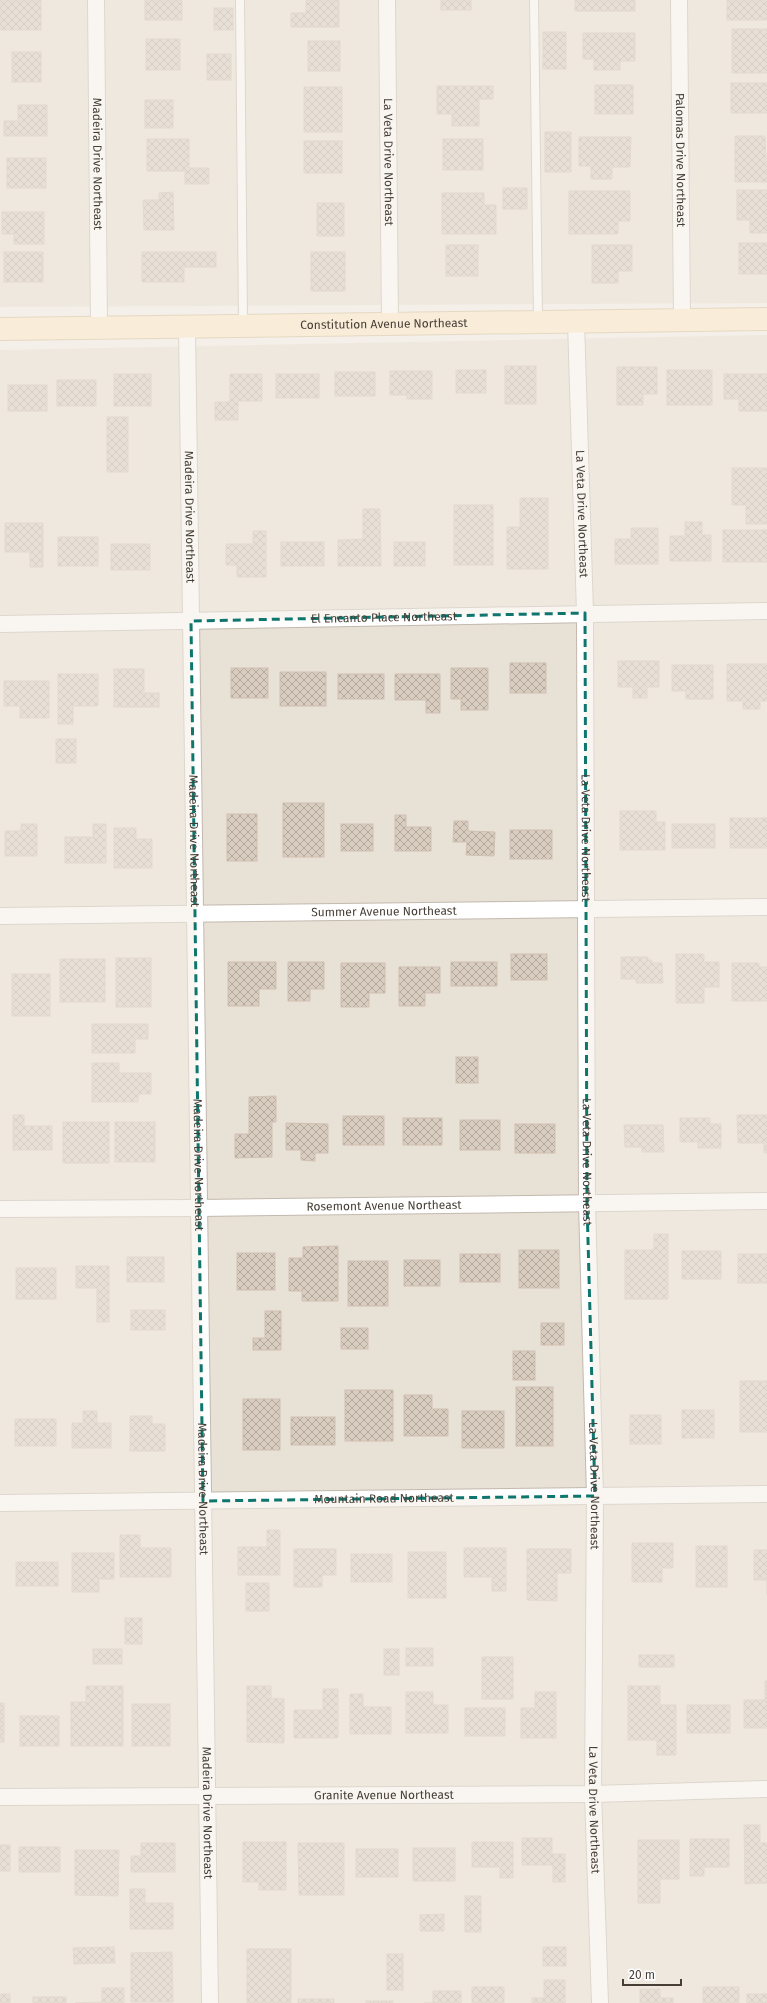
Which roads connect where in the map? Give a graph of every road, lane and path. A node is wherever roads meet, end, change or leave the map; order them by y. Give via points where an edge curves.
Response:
1 (96, 0) edge
2 (240, 0) edge
3 (387, 0) edge
4 (534, 0) edge
5 (679, 0) edge
6 (767, 319) edge
7 (682, 320) junction
8 (538, 322) junction
9 (576, 322) junction
10 (390, 324) junction
11 (243, 326) junction
12 (187, 327) junction
13 (99, 328) junction
14 (0, 329) edge
15 (767, 611) edge
16 (585, 613) junction
17 (191, 621) junction
18 (0, 624) edge
19 (767, 907) edge
20 (586, 910) junction
21 (195, 913) junction
22 (0, 916) edge
23 (767, 1201) edge
24 (587, 1204) junction
25 (199, 1208) junction
26 (0, 1209) edge
27 (767, 1494) edge
28 (595, 1496) junction
29 (203, 1501) junction
30 (0, 1503) edge
31 (767, 1789) edge
32 (593, 1794) junction
33 (207, 1796) junction
34 (0, 1797) edge
35 (210, 2003) edge
36 (600, 2003) edge

1 - 13 street, Madeira Drive Northeast
2 - 11 lane
3 - 10 street, La Veta Drive Northeast
4 - 8 lane
5 - 7 street, Palomas Drive Northeast
6 - 7 street, Constitution Avenue Northeast
7 - 9 street, Constitution Avenue Northeast
8 - 9 street, Constitution Avenue Northeast
8 - 10 street, Constitution Avenue Northeast
9 - 16 street, La Veta Drive Northeast
10 - 11 street, Constitution Avenue Northeast
11 - 12 street, Constitution Avenue Northeast
12 - 13 street, Constitution Avenue Northeast
12 - 17 street, Madeira Drive Northeast
13 - 14 street, Constitution Avenue Northeast
15 - 16 street, El Encanto Place Northeast
16 - 17 street, El Encanto Place Northeast
16 - 20 street, La Veta Drive Northeast
17 - 18 street, El Encanto Place Northeast
17 - 21 street, Madeira Drive Northeast
19 - 20 street, Summer Avenue Northeast
20 - 21 street, Summer Avenue Northeast
20 - 24 street, La Veta Drive Northeast
21 - 22 street, Summer Avenue Northeast
21 - 25 street, Madeira Drive Northeast
23 - 24 street, Rosemont Avenue Northeast
24 - 25 street, Rosemont Avenue Northeast
24 - 28 street, La Veta Drive Northeast
25 - 26 street, Rosemont Avenue Northeast
25 - 29 street, Madeira Drive Northeast
27 - 28 street, Mountain Road Northeast
28 - 29 street, Mountain Road Northeast
28 - 32 street, La Veta Drive Northeast
29 - 30 street, Mountain Road Northeast
29 - 33 street, Madeira Drive Northeast
31 - 32 street, Granite Avenue Northeast
32 - 33 street, Granite Avenue Northeast
32 - 36 street, La Veta Drive Northeast
33 - 34 street, Granite Avenue Northeast
33 - 35 street, Madeira Drive Northeast

